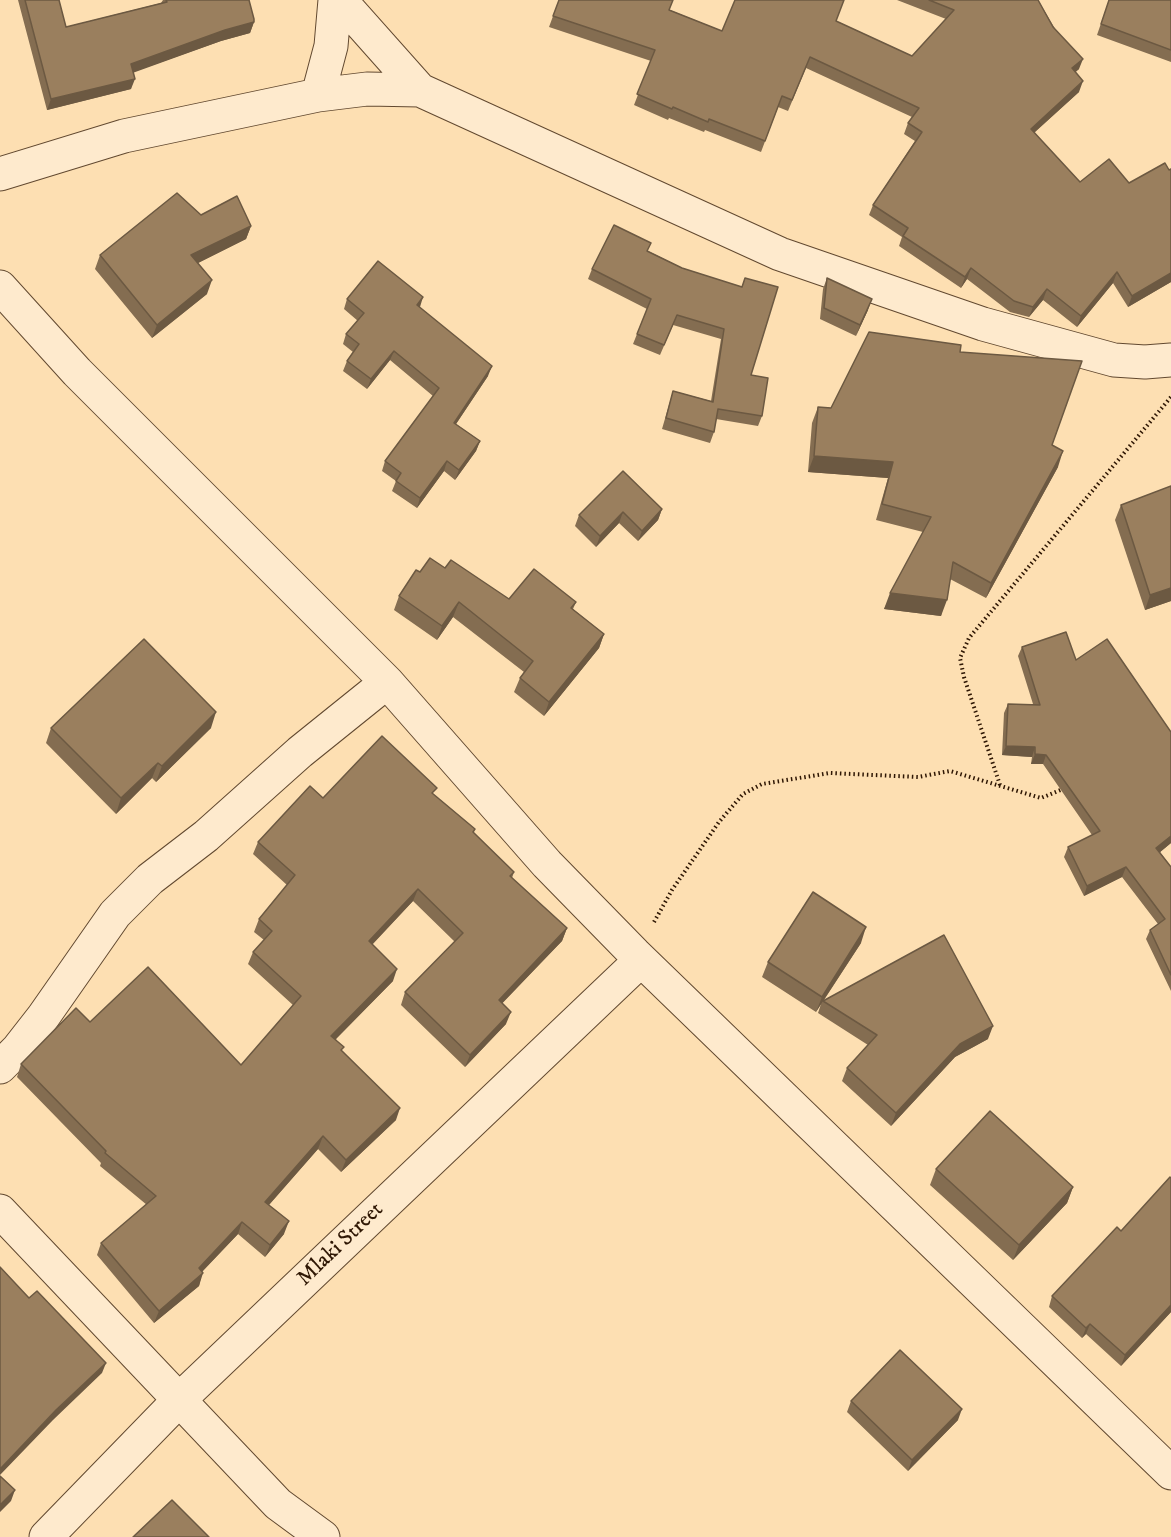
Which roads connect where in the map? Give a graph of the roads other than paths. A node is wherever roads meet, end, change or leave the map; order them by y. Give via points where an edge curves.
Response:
1 (338, 0) edge
2 (420, 90) junction
3 (318, 95) junction
4 (0, 174) edge
5 (0, 287) edge
6 (1171, 360) edge
7 (387, 682) junction
8 (638, 957) junction
9 (0, 1067) edge
10 (0, 1211) edge
11 (180, 1399) junction
12 (1171, 1473) edge
13 (46, 1537) edge
14 (323, 1537) edge

1 - 2 street
1 - 3 street
2 - 3 street via 367,89
2 - 6 street via 780,254 983,324 1114,360
3 - 4 street via 124,136
5 - 7 street via 77,372
7 - 8 street via 547,864
7 - 9 street via 300,752 206,837 150,879 115,914 43,1017
8 - 11 street, Mlaki Street
8 - 12 street
10 - 11 street
11 - 13 street, Mlaki Street
11 - 14 street via 278,1504

